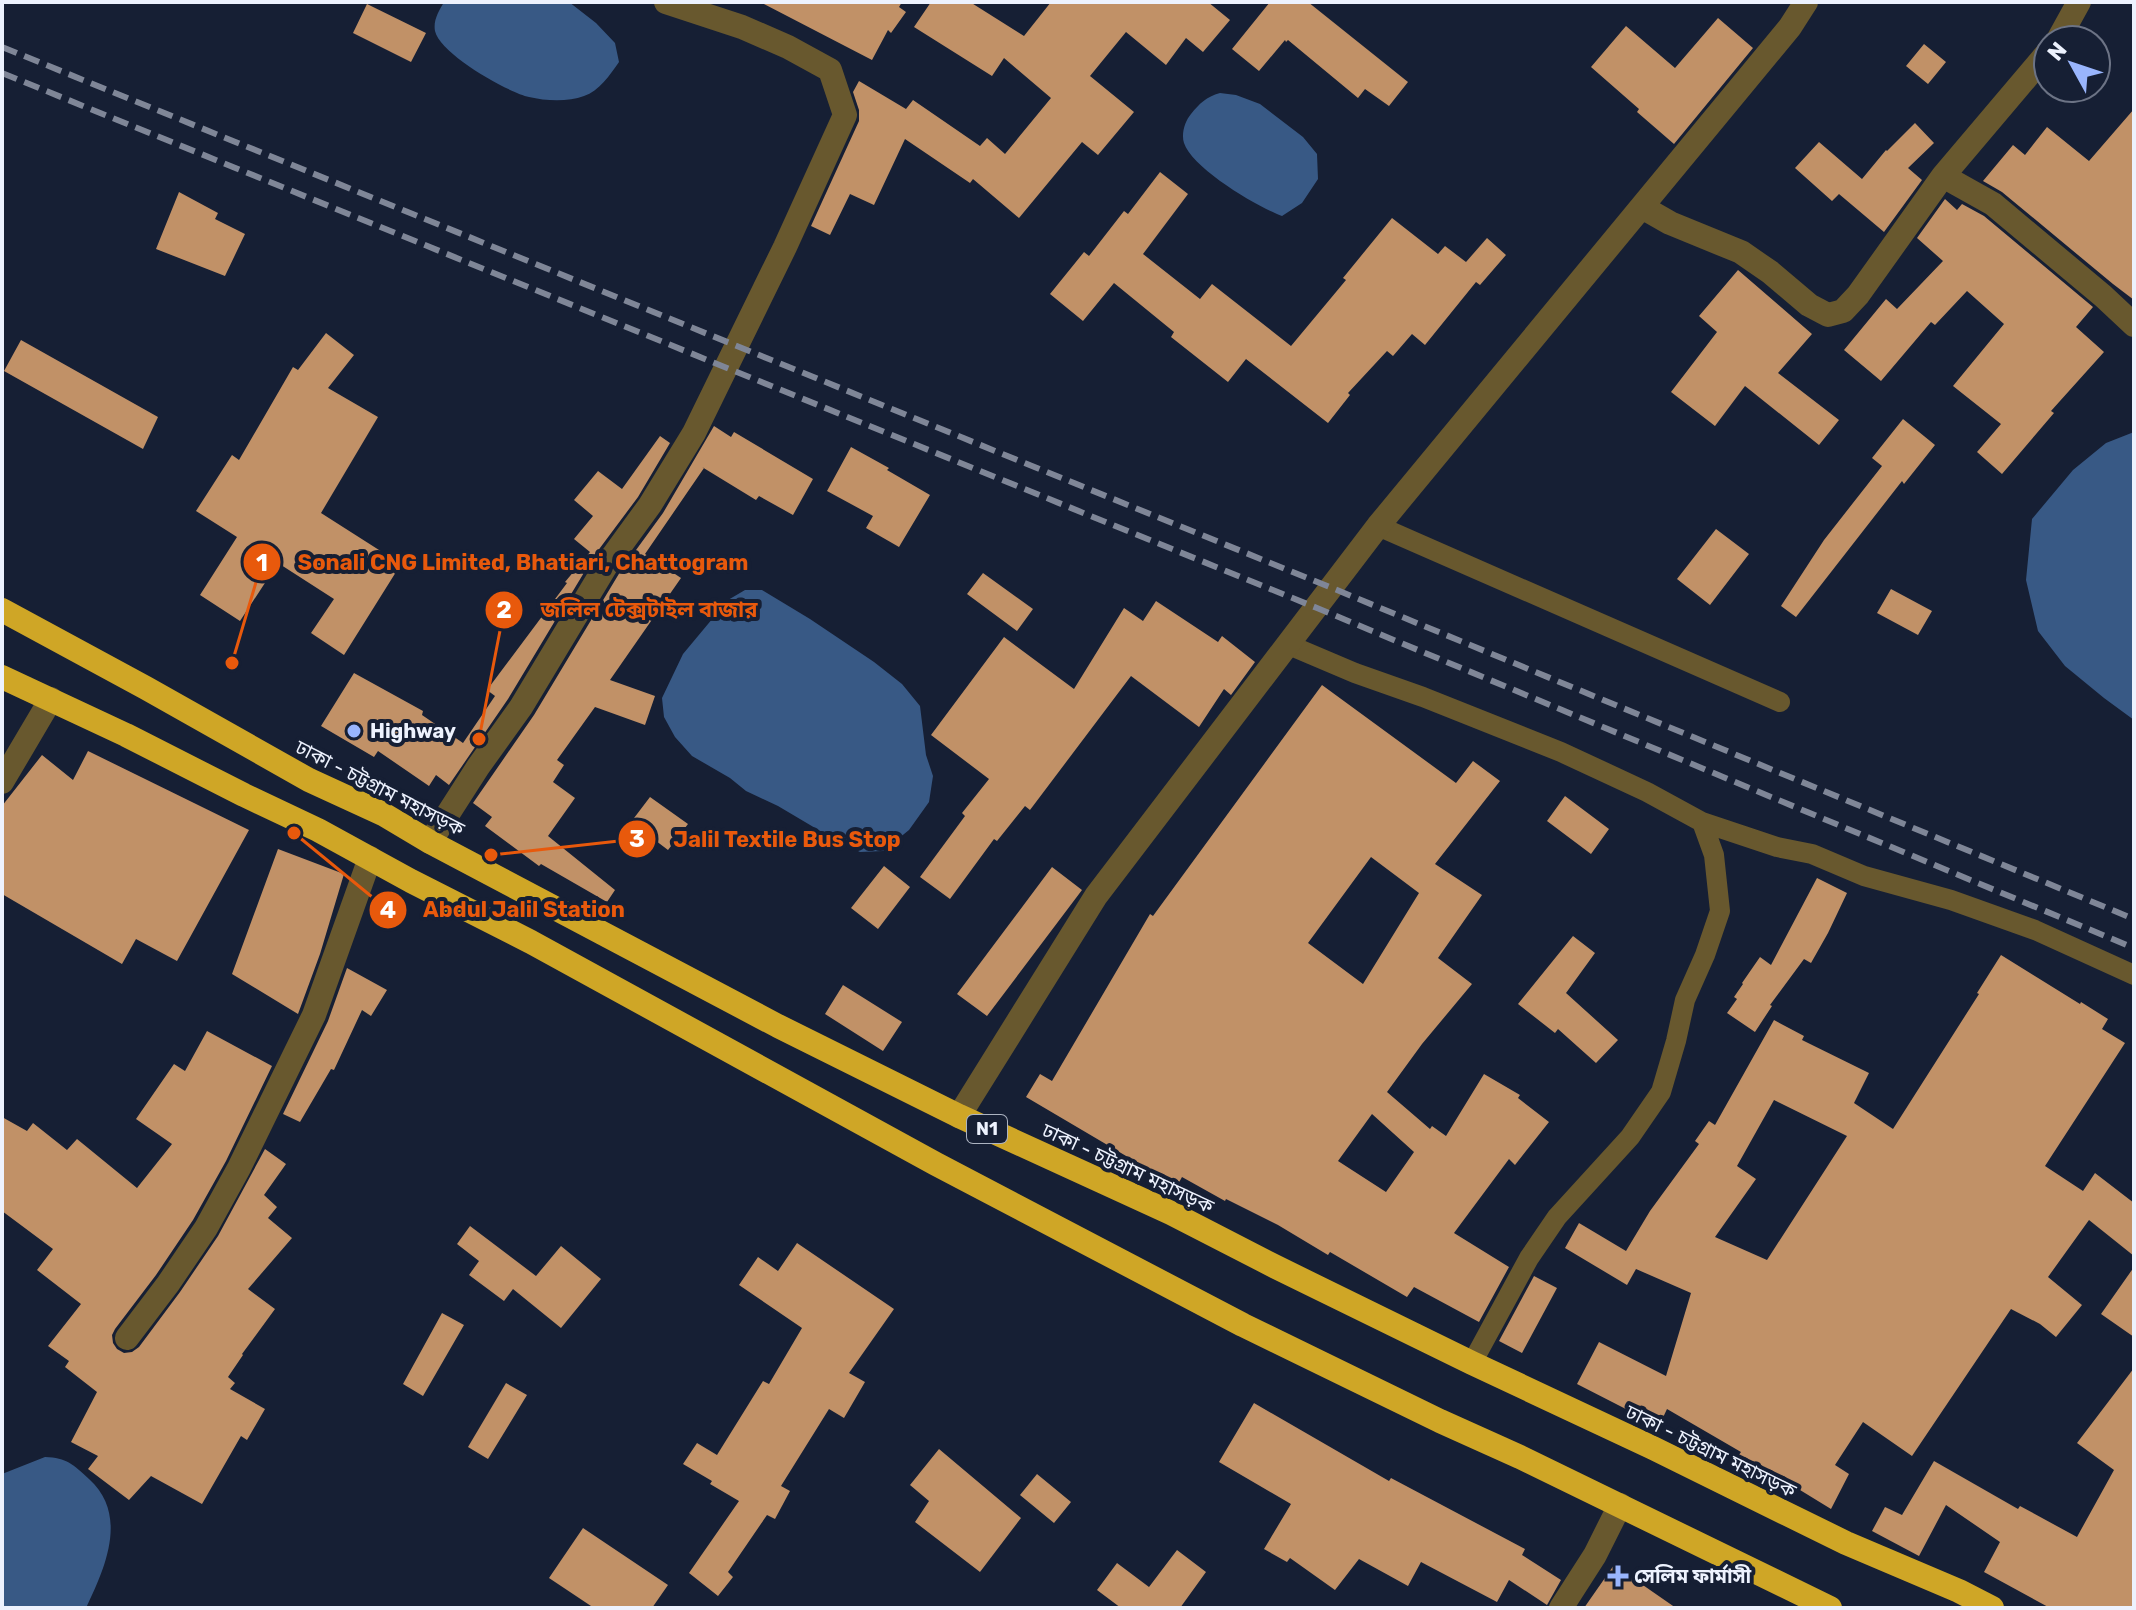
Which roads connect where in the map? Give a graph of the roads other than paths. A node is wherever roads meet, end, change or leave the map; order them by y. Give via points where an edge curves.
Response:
1 (666, 2) edge
2 (1806, 2) edge
3 (2079, 2) edge
4 (2067, 24) edge
5 (2032, 71) edge
6 (1943, 176) junction
7 (1642, 207) junction
8 (2134, 325) edge
9 (1378, 526) junction
10 (2, 610) edge
11 (1289, 645) junction
12 (2, 677) edge
13 (51, 699) junction
14 (1780, 702) dead end
15 (2, 782) edge
16 (1702, 822) junction
17 (430, 842) junction
18 (370, 858) junction
19 (2134, 975) edge
20 (959, 1116) junction
21 (127, 1338) dead end
22 (1472, 1363) junction
23 (1620, 1505) junction
24 (1818, 1606) edge
25 (1561, 1608) edge
26 (1992, 1608) edge

1 - 17 street via 742,27 830,70 845,115 694,433
2 - 7 street
3 - 4 street
5 - 6 street
6 - 7 street via 1858,295 1843,311 1828,315 1741,252
6 - 8 street via 1993,204
7 - 9 street
9 - 11 street
9 - 14 lane
10 - 17 highway, ঢাকা - চট্টগ্রাম মহাসড়ক / N1
11 - 16 lane via 1561,752
11 - 20 street via 1096,896
12 - 13 highway
13 - 15 street
13 - 18 highway
16 - 19 lane via 1951,900 2035,930
16 - 22 lane via 1714,855 1720,911 1685,1000 1661,1092 1630,1137 1557,1217
17 - 20 highway, ঢাকা - চট্টগ্রাম মহাসড়ক / N1
18 - 21 street via 314,1015 239,1168 206,1228
18 - 23 highway via 1230,1318
20 - 22 highway, ঢাকা - চট্টগ্রাম মহাসড়ক / N1 via 1171,1213
22 - 26 highway, ঢাকা - চট্টগ্রাম মহাসড়ক / N1
23 - 24 highway
23 - 25 street

